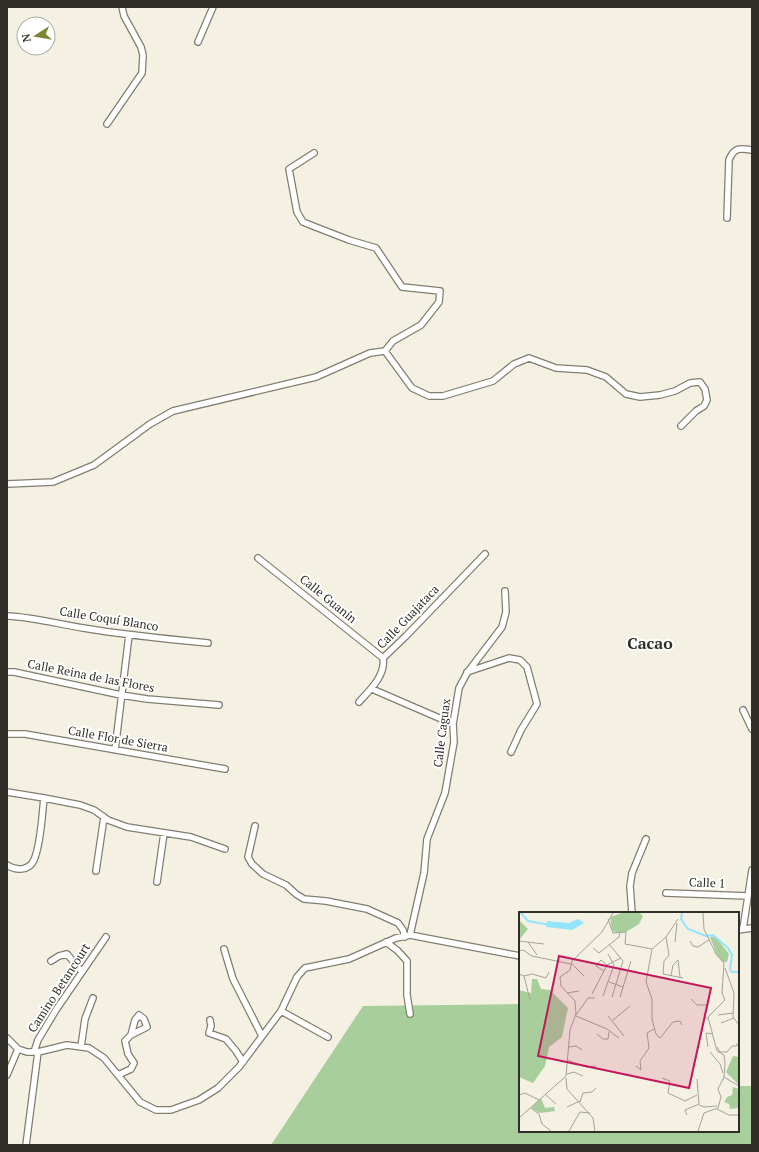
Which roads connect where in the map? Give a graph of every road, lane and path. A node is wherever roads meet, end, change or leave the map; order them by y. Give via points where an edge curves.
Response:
1 (122, 7) edge
2 (212, 7) edge
3 (198, 42) dead end
4 (108, 124) dead end
5 (752, 150) edge
6 (314, 153) dead end
7 (727, 218) dead end
8 (385, 351) junction
9 (681, 426) dead end
10 (7, 484) edge
11 (485, 554) dead end
12 (258, 558) dead end
13 (505, 591) dead end
14 (7, 616) edge
15 (129, 635) junction
16 (208, 643) dead end
17 (383, 658) junction
18 (7, 672) edge
19 (467, 673) junction
20 (372, 689) junction
21 (121, 696) junction
22 (359, 702) dead end
23 (219, 705) dead end
24 (743, 710) dead end
25 (453, 724) junction
26 (752, 729) edge
27 (7, 734) edge
28 (115, 750) junction
29 (511, 752) dead end
30 (225, 769) dead end
31 (7, 792) edge
32 (44, 798) junction
33 (104, 817) junction
34 (255, 826) dead end
35 (164, 833) junction
36 (646, 838) dead end
37 (225, 849) dead end
38 (7, 865) edge
39 (752, 870) edge
40 (96, 871) dead end
41 (156, 882) dead end
42 (666, 893) dead end
43 (748, 896) junction
44 (632, 912) edge
45 (752, 928) edge
46 (740, 930) edge
47 (407, 936) junction
48 (106, 937) dead end
49 (386, 942) junction
50 (224, 950) dead end
51 (519, 956) edge
52 (51, 961) dead end
53 (82, 972) junction
54 (93, 998) dead end
55 (281, 1011) junction
56 (410, 1014) dead end
57 (210, 1020) dead end
58 (131, 1035) dead end
59 (262, 1036) junction
60 (328, 1037) dead end
61 (7, 1038) edge
62 (81, 1047) junction
63 (18, 1049) junction
64 (36, 1052) junction
65 (243, 1062) junction
66 (7, 1075) edge
67 (118, 1075) junction
68 (26, 1145) edge

1 - 4 street via 124,16 141,47 142,73
2 - 3 street
5 - 7 street via 741,148 732,154 729,160
6 - 8 street via 289,169 298,212 303,222 376,248 402,287 440,291 439,302 421,325 393,341
8 - 9 street via 412,388 429,396 443,396 493,381 514,364 529,358 556,368 587,370 606,377 626,394 640,397 660,395 690,383 700,382 706,389 707,400 704,406 696,410
8 - 10 street via 370,353 316,377 173,411 150,424 94,465 53,482
11 - 17 street, Calle Guajataca
12 - 17 street, Calle Guanín
13 - 19 street, Calle Caguax via 506,612 502,627
14 - 15 street, Calle Coquí Blanco
15 - 16 street, Calle Coquí Blanco
15 - 21 street
17 - 20 street, Calle Guajataca via 384,666
18 - 21 street, Calle Reina de las Flores
19 - 25 street, Calle Caguax via 459,688
19 - 29 street via 509,658 520,660 527,667 537,704
20 - 22 street, Calle Guajataca
20 - 25 street
21 - 23 street, Calle Reina de las Flores
21 - 28 street
24 - 26 street
25 - 47 street, Calle Caguax via 454,742 444,793 427,839 424,873
27 - 28 street, Calle Flor de Sierra via 25,734
28 - 30 street, Calle Flor de Sierra
31 - 32 street
32 - 33 street via 80,805
32 - 38 street via 34,861 23,869
33 - 35 street via 127,827
33 - 40 street
34 - 47 street via 248,857 263,874 286,885 304,899 372,911 398,923
35 - 37 street via 191,837
35 - 41 street
36 - 44 street via 632,873
39 - 43 street
42 - 43 street, Calle 1
43 - 46 street
45 - 46 street
47 - 49 street
47 - 51 street
48 - 53 street, Camino Betancourt
49 - 55 street via 349,959 305,968 297,977
49 - 56 street via 407,961
50 - 59 street via 233,979
52 - 53 street via 67,954
53 - 64 street, Camino Betancourt via 38,1040
54 - 62 street via 85,1019
55 - 59 street
55 - 60 street
57 - 65 street via 209,1033 226,1038
58 - 67 street via 125,1041 128,1054 134,1063 131,1069
59 - 65 street
61 - 63 street
62 - 64 street via 67,1045
62 - 67 street via 89,1048 104,1058
63 - 64 street
63 - 66 street
64 - 68 street, Camino Betancourt
65 - 67 street via 218,1088 199,1100 171,1110 156,1110 140,1102

